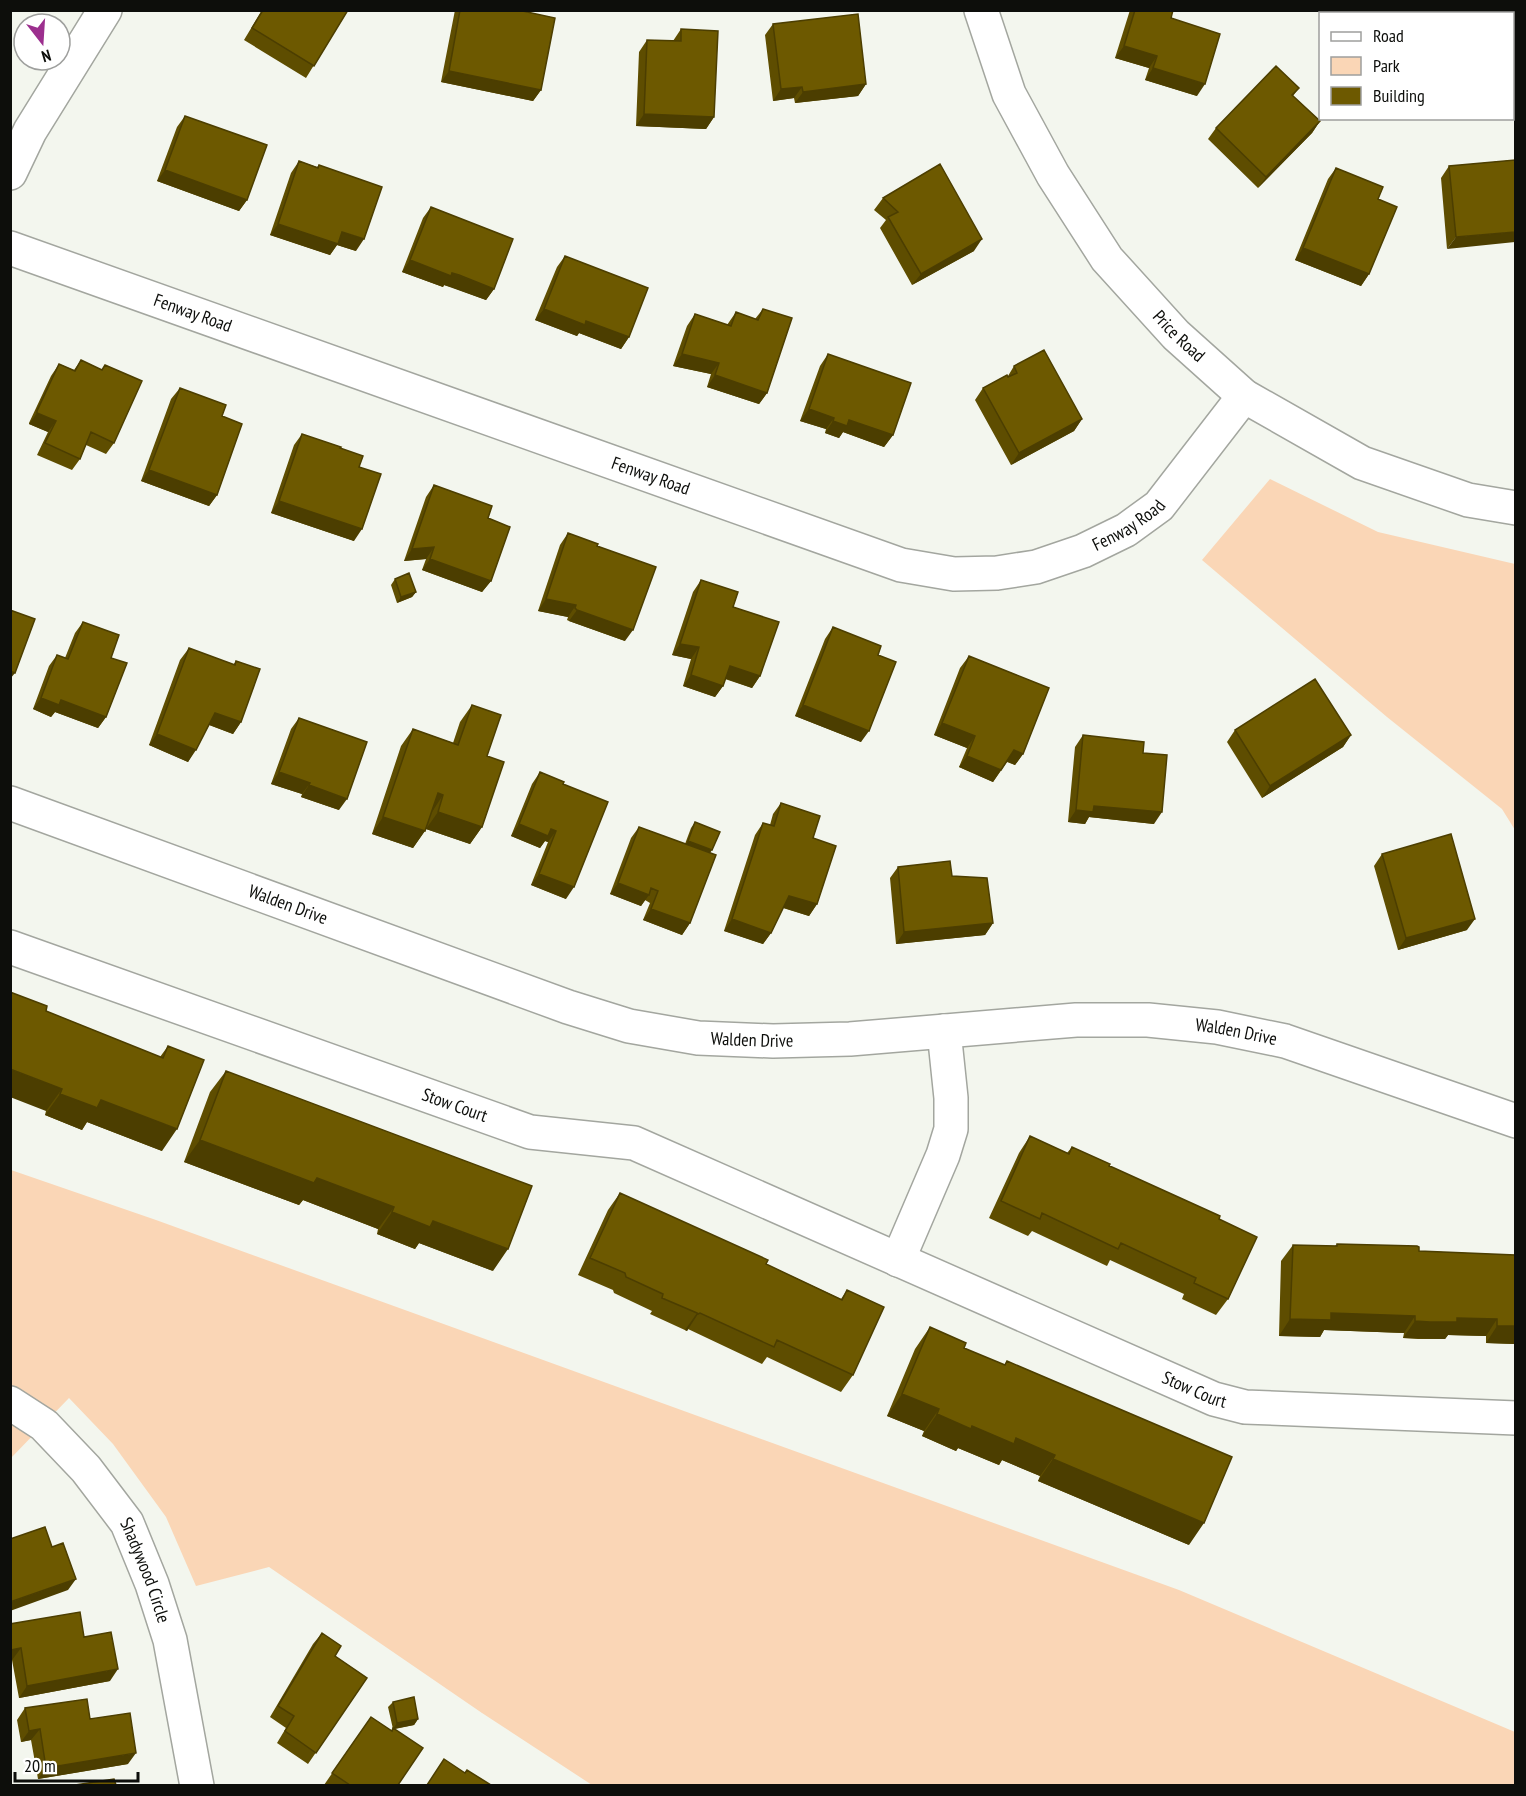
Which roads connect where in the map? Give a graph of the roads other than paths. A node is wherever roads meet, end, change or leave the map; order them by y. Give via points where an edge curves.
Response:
1 (105, 10) edge
2 (981, 10) edge
3 (10, 173) edge
4 (10, 248) edge
5 (1244, 396) junction
6 (1515, 508) edge
7 (10, 803) edge
8 (10, 947) edge
9 (944, 1031) junction
10 (1515, 1121) edge
11 (898, 1260) junction
12 (10, 1403) edge
13 (1515, 1418) edge
14 (197, 1785) edge

1 - 3 street via 30,131
2 - 5 street, Price Road via 1009,94 1053,175 1107,259 1176,335
4 - 5 street, Fenway Road via 901,565 954,574 1036,567 1083,551 1126,530 1159,506
5 - 6 street, Price Road via 1362,463 1468,500
7 - 9 street, Walden Drive via 568,1008 629,1026 698,1038 773,1041
8 - 11 street, Stow Court via 530,1132 634,1143
9 - 10 street, Walden Drive via 1076,1020 1148,1020 1217,1027 1285,1041
9 - 11 street via 951,1129
11 - 13 street, Stow Court via 1215,1399 1245,1407
12 - 14 street, Shadywood Circle via 44,1425 86,1469 127,1523 170,1640

